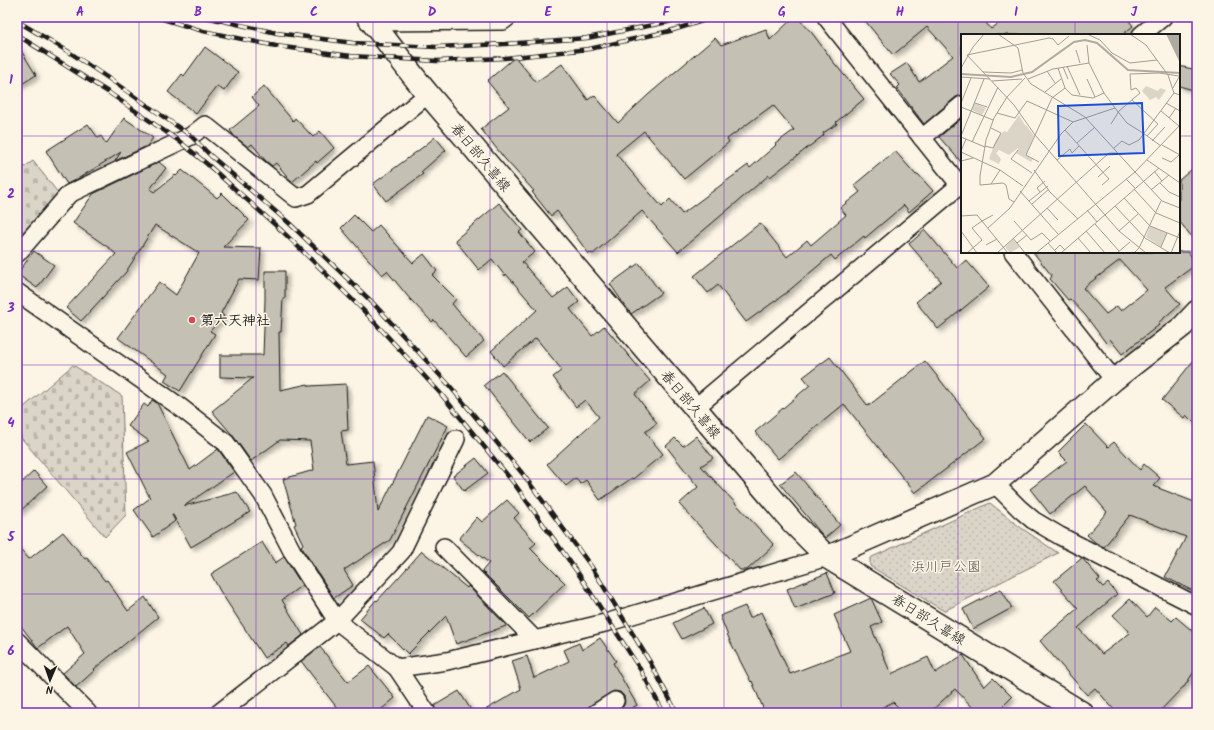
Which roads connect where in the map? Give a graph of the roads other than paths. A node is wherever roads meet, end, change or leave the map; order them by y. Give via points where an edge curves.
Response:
1 (508, 17) edge
2 (826, 17) edge
3 (1163, 17) edge
4 (370, 20) edge
5 (1142, 34) edge
6 (428, 94) junction
7 (961, 106) edge
8 (922, 138) junction
9 (961, 187) edge
10 (1014, 253) edge
11 (17, 254) edge
12 (17, 292) edge
13 (1197, 311) edge
14 (1114, 380) junction
15 (695, 408) junction
16 (456, 439) dead end
17 (995, 484) junction
18 (444, 547) dead end
19 (827, 557) junction
20 (1197, 606) edge
21 (337, 621) junction
22 (535, 640) junction
23 (17, 642) edge
24 (397, 668) junction
25 (615, 701) dead end
26 (88, 713) edge
27 (219, 713) edge
28 (427, 713) edge
29 (596, 713) edge
30 (1082, 713) edge

1 - 4 street via 503,21
2 - 8 street
3 - 5 street
4 - 6 main road, 春日部久喜線
6 - 11 street via 308,194 296,198 205,125 191,136 69,194
6 - 15 main road, 春日部久喜線
7 - 8 street
8 - 9 street
9 - 15 street
10 - 14 street
12 - 21 street via 180,407 226,443 263,495 292,552
13 - 14 street via 1183,326
14 - 17 street
15 - 19 main road, 春日部久喜線 via 794,524
16 - 21 street via 401,552
17 - 19 street
17 - 20 street via 1033,520
18 - 22 street
19 - 22 street via 609,622
19 - 30 main road, 春日部久喜線
21 - 24 street
21 - 27 street
22 - 24 street via 447,661
23 - 26 street
24 - 28 street
25 - 29 street

